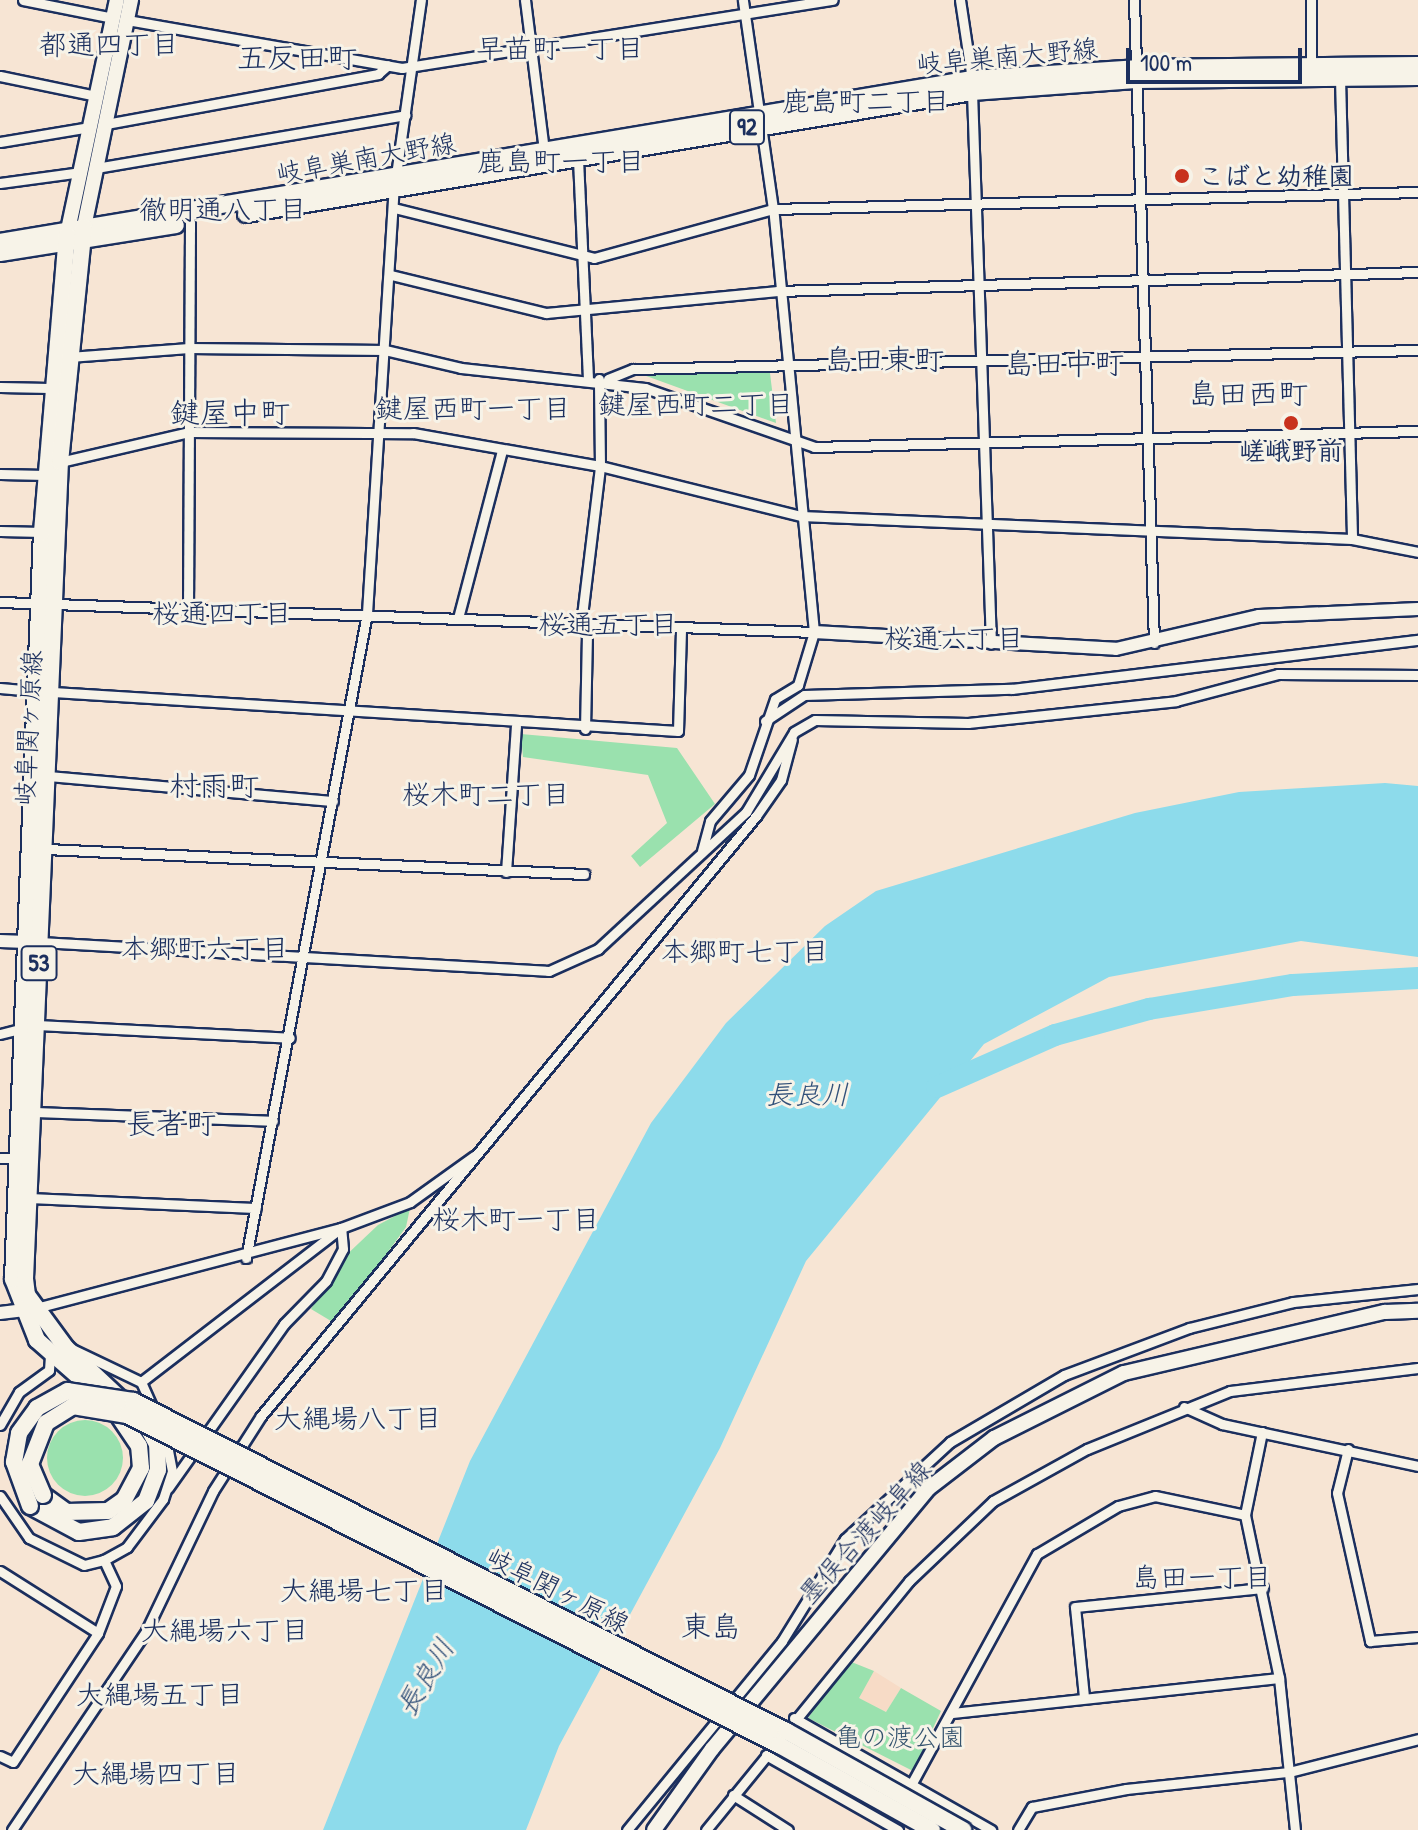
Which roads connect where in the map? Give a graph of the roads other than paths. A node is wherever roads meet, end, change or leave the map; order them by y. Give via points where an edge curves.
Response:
1 (23, 0) edge
2 (117, 0) edge
3 (131, 0) edge
4 (421, 0) edge
5 (525, 0) edge
6 (743, 0) edge
7 (833, 0) edge
8 (960, 0) edge
9 (1134, 0) edge
10 (1311, 0) edge
11 (745, 12) junction
12 (120, 19) junction
13 (531, 50) junction
14 (388, 65) junction
15 (1418, 65) edge
16 (412, 67) junction
17 (1311, 72) junction
18 (1136, 74) junction
19 (0, 76) edge
20 (1418, 77) edge
21 (1340, 78) junction
22 (972, 86) junction
23 (97, 96) junction
24 (405, 115) junction
25 (762, 118) junction
26 (98, 126) junction
27 (0, 142) edge
28 (544, 151) junction
29 (578, 159) junction
30 (96, 168) junction
31 (81, 172) junction
32 (0, 183) edge
33 (395, 184) junction
34 (1418, 192) edge
35 (1341, 194) junction
36 (1137, 196) junction
37 (976, 204) junction
38 (394, 208) junction
39 (773, 209) junction
40 (190, 222) junction
41 (75, 235) junction
42 (0, 242) edge
43 (0, 253) edge
44 (584, 253) junction
45 (1418, 272) edge
46 (1344, 273) junction
47 (391, 275) junction
48 (1140, 277) junction
49 (979, 282) junction
50 (778, 291) junction
51 (584, 312) junction
52 (189, 348) junction
53 (385, 350) junction
54 (1418, 350) edge
55 (1346, 352) junction
56 (69, 357) junction
57 (1143, 358) junction
58 (982, 364) junction
59 (786, 366) junction
60 (588, 378) junction
61 (602, 379) junction
62 (0, 387) edge
63 (49, 388) junction
64 (1349, 431) junction
65 (1418, 431) edge
66 (189, 432) junction
67 (384, 432) junction
68 (1147, 438) junction
69 (790, 439) junction
70 (984, 443) junction
71 (502, 450) junction
72 (60, 462) junction
73 (600, 466) junction
74 (0, 474) edge
75 (46, 475) junction
76 (801, 516) junction
77 (987, 527) junction
78 (0, 531) edge
79 (1149, 531) junction
80 (42, 532) junction
81 (1352, 539) junction
82 (1418, 552) edge
83 (0, 602) edge
84 (40, 604) junction
85 (59, 606) junction
86 (188, 609) junction
87 (1418, 609) edge
88 (367, 613) junction
89 (458, 618) junction
90 (581, 624) junction
91 (681, 628) junction
92 (814, 632) junction
93 (1418, 640) edge
94 (1154, 643) junction
95 (991, 644) junction
96 (1418, 675) edge
97 (0, 688) edge
98 (45, 692) junction
99 (348, 714) junction
100 (762, 723) junction
101 (516, 726) junction
102 (585, 729) junction
103 (794, 732) junction
104 (47, 776) junction
105 (333, 801) junction
106 (46, 849) junction
107 (702, 851) junction
108 (324, 861) junction
109 (506, 872) junction
110 (584, 874) dead end
111 (0, 941) edge
112 (33, 942) junction
113 (307, 955) junction
114 (30, 1026) junction
115 (0, 1034) edge
116 (290, 1038) junction
117 (33, 1112) junction
118 (273, 1121) junction
119 (476, 1155) junction
120 (0, 1158) edge
121 (23, 1158) junction
122 (28, 1198) junction
123 (256, 1208) junction
124 (341, 1228) junction
125 (246, 1258) junction
126 (1418, 1289) edge
127 (28, 1310) junction
128 (1418, 1311) edge
129 (0, 1313) edge
130 (58, 1351) junction
131 (1418, 1368) edge
132 (141, 1382) junction
133 (1184, 1407) junction
134 (0, 1425) edge
135 (1262, 1432) junction
136 (1348, 1449) junction
137 (1418, 1466) edge
138 (168, 1488) junction
139 (0, 1496) edge
140 (37, 1501) junction
141 (1245, 1515) junction
142 (104, 1560) junction
143 (0, 1571) edge
144 (1263, 1588) junction
145 (98, 1633) junction
146 (1418, 1637) edge
147 (1279, 1678) junction
148 (1084, 1697) junction
149 (952, 1713) junction
150 (794, 1718) junction
151 (1418, 1739) edge
152 (766, 1755) junction
153 (0, 1756) edge
154 (1289, 1772) junction
155 (912, 1783) junction
156 (733, 1795) junction
157 (12, 1830) edge
158 (627, 1830) edge
159 (654, 1830) edge
160 (706, 1830) edge
161 (788, 1830) edge
162 (898, 1830) edge
163 (932, 1830) edge
164 (963, 1830) edge
165 (991, 1830) edge
166 (1018, 1830) edge
167 (1295, 1830) edge

1 - 12 street
2 - 12 main road
3 - 12 main road
4 - 16 street
5 - 13 street
6 - 11 street
7 - 11 street
8 - 22 street
9 - 18 street
10 - 17 street
11 - 13 street
11 - 25 street
12 - 14 street
12 - 23 main road
12 - 26 main road
13 - 16 street
13 - 28 street
14 - 16 street
14 - 26 street via 378,74
15 - 17 main road, 岐阜巣南大野線 / 92
16 - 24 street
17 - 18 main road, 岐阜巣南大野線 / 92
17 - 21 main road, 岐阜巣南大野線 / 92
18 - 22 main road, 岐阜巣南大野線 / 92
18 - 36 street
19 - 23 street
20 - 21 main road, 岐阜巣南大野線 / 92
21 - 35 street
22 - 25 main road, 岐阜巣南大野線 / 92
22 - 37 street
23 - 26 main road
24 - 30 street
24 - 33 street
25 - 28 main road, 岐阜巣南大野線 / 92
25 - 29 main road, 岐阜巣南大野線 / 92
25 - 39 street
26 - 27 street
26 - 30 main road
26 - 31 main road
28 - 33 main road, 岐阜巣南大野線 / 92
29 - 33 main road, 岐阜巣南大野線 / 92
29 - 44 street
30 - 41 main road
31 - 32 street
31 - 41 main road
33 - 38 street
33 - 40 main road, 岐阜巣南大野線 / 92
33 - 41 main road, 岐阜巣南大野線 / 92
34 - 35 street
35 - 36 street
35 - 46 street
36 - 37 street
36 - 48 street
37 - 39 street
37 - 49 street
38 - 44 street
38 - 47 street
39 - 44 street via 594,258
39 - 50 street
40 - 41 main road, 岐阜巣南大野線 / 92
40 - 52 street
41 - 42 main road
41 - 43 main road
41 - 56 main road, 岐阜関ヶ原線 / 53
41 - 63 main road, 岐阜関ヶ原線 / 53
44 - 51 street
45 - 46 street
46 - 48 street
46 - 55 street
47 - 51 street via 489,303
47 - 53 street
48 - 49 street
48 - 57 street
49 - 50 street
49 - 58 street
50 - 51 street
50 - 59 street
51 - 60 street
52 - 53 street
52 - 56 street
52 - 66 street
53 - 60 street via 461,368
53 - 67 street
54 - 55 street
55 - 57 street
55 - 64 street
56 - 72 main road, 岐阜関ヶ原線 / 53
57 - 58 street
57 - 68 street
58 - 59 street
58 - 70 street
59 - 61 street via 633,369
59 - 69 street
60 - 61 street
61 - 69 street
61 - 73 street
62 - 63 street
63 - 75 main road, 岐阜関ヶ原線 / 53
64 - 65 street
64 - 68 street
64 - 81 street
66 - 67 street
66 - 72 street
66 - 86 street
67 - 71 street
67 - 88 street
68 - 70 street
68 - 79 street
69 - 70 street via 814,447
69 - 76 street
70 - 77 street
71 - 73 street
71 - 89 street
72 - 85 main road, 岐阜関ヶ原線 / 53
73 - 76 street
73 - 90 street
74 - 75 street
75 - 80 main road, 岐阜関ヶ原線 / 53
76 - 77 street
76 - 92 street
77 - 79 street
77 - 95 street
78 - 80 street
79 - 81 street
79 - 94 street
80 - 84 main road, 岐阜関ヶ原線 / 53
81 - 82 street
83 - 84 street
84 - 85 street
84 - 98 main road, 岐阜関ヶ原線 / 53
85 - 86 street
85 - 98 main road, 岐阜関ヶ原線 / 53
86 - 88 street
87 - 94 street via 1259,616
88 - 89 street
88 - 99 street
89 - 90 street
90 - 91 street
90 - 102 street via 587,635
91 - 92 street
91 - 102 street via 678,731
92 - 95 street
92 - 100 street via 798,685 775,699
93 - 100 street via 1012,689 804,695
94 - 95 street via 1094,649
96 - 103 street via 1278,674 1176,701 1065,715 968,723 827,718
97 - 98 street
98 - 99 street
98 - 104 main road, 岐阜関ヶ原線 / 53
98 - 112 main road, 岐阜関ヶ原線 / 53
99 - 101 street
99 - 105 street
100 - 107 street via 749,775 710,821
101 - 102 street
101 - 109 street
103 - 107 street via 746,812
103 - 119 street via 781,780 756,816
104 - 105 street
104 - 106 main road, 岐阜関ヶ原線 / 53
105 - 108 street
106 - 108 street
106 - 112 main road, 岐阜関ヶ原線 / 53
107 - 113 street via 598,949 569,966 549,971
108 - 109 street
108 - 113 street
109 - 110 street
111 - 112 street
112 - 113 street
112 - 114 main road, 岐阜関ヶ原線 / 53
113 - 116 street
114 - 115 street
114 - 116 street
114 - 117 main road, 岐阜関ヶ原線 / 53
114 - 121 main road, 岐阜関ヶ原線 / 53
116 - 118 street
117 - 118 street
117 - 121 main road, 岐阜関ヶ原線 / 53
118 - 123 street
119 - 124 street via 410,1202
119 - 157 street via 357,1310 261,1416 213,1491 146,1631
120 - 121 street
121 - 122 main road, 岐阜関ヶ原線 / 53
121 - 127 main road, 岐阜関ヶ原線 / 53 via 13,1279
122 - 123 street
122 - 127 main road, 岐阜関ヶ原線 / 53
123 - 125 street
124 - 125 street
124 - 132 street
124 - 138 street via 343,1249 326,1281 284,1324
125 - 127 street
126 - 158 street via 1293,1302 1189,1328 1064,1375 950,1442 845,1539 782,1641
127 - 129 street
127 - 130 main road, 岐阜関ヶ原線 / 53
128 - 159 main road, 墨俣合渡岐阜線 via 1124,1373 994,1438 929,1488 712,1749
130 - 132 street
130 - 134 street via 49,1370 19,1392
130 - 140 main road, 岐阜関ヶ原線 / 53 via 131,1403 157,1444 158,1470 146,1501 113,1527 70,1530
131 - 133 street via 1280,1380
132 - 138 street via 169,1444
133 - 135 street
133 - 150 street via 1087,1449 993,1501 909,1581
135 - 136 street
135 - 141 street
136 - 137 street
136 - 146 street via 1337,1493 1370,1641
138 - 142 street via 127,1547
139 - 142 street via 29,1538 84,1565
140 - 163 main road, 岐阜関ヶ原線, bridge via 30,1464 46,1423 73,1406 127,1415 779,1745
140 - 164 main road, 岐阜関ヶ原線, bridge via 15,1477 15,1449 37,1408 68,1391 133,1401 786,1731
141 - 144 street
141 - 149 street via 1155,1496 1118,1506 1037,1554
142 - 145 street via 116,1586
143 - 145 street
144 - 147 street
144 - 148 street via 1075,1607
145 - 153 street via 13,1762
147 - 148 street
147 - 154 street
148 - 149 street
149 - 155 street
150 - 152 street
150 - 155 street
151 - 154 street
152 - 156 street
152 - 162 street
154 - 166 street via 1126,1789 1032,1807
154 - 167 street
155 - 165 street
156 - 160 street
156 - 161 street

